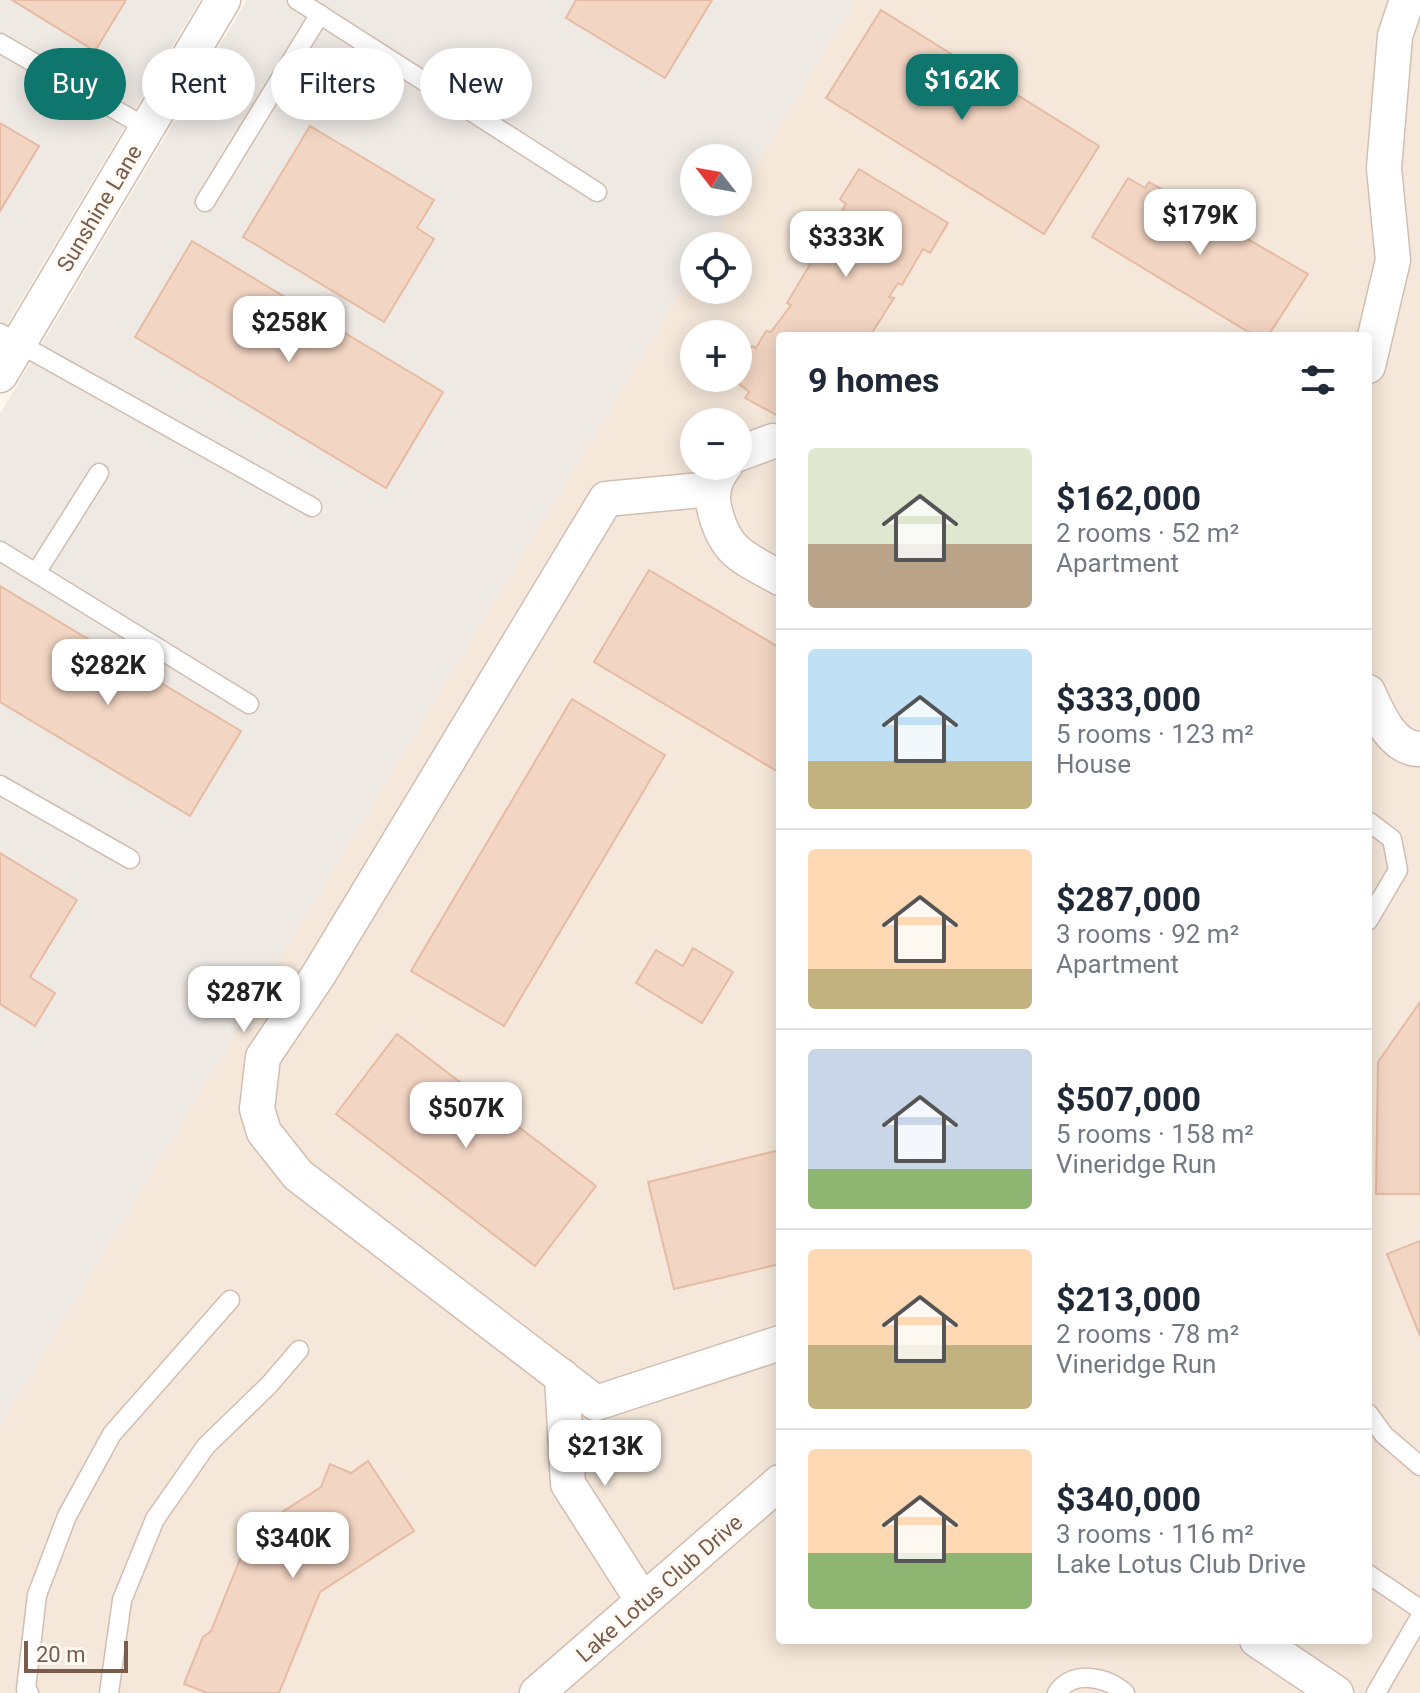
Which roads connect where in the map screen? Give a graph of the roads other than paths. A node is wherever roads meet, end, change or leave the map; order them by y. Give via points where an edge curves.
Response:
1 (223, 0) edge
2 (297, 0) edge
3 (1407, 0) edge
4 (320, 14) junction
5 (0, 43) edge
6 (147, 128) junction
7 (597, 192) dead end
8 (205, 202) dead end
9 (9, 338) edge
10 (1372, 349) edge
11 (0, 375) edge
12 (776, 441) edge
13 (752, 449) edge
14 (99, 473) dead end
15 (704, 480) edge
16 (719, 480) edge
17 (312, 507) dead end
18 (0, 551) edge
19 (36, 573) junction
20 (776, 576) edge
21 (1372, 700) edge
22 (249, 704) dead end
23 (1420, 749) edge
24 (0, 785) edge
25 (1372, 824) edge
26 (130, 859) dead end
27 (1372, 914) edge
28 (230, 1300) dead end
29 (776, 1344) edge
30 (299, 1350) dead end
31 (562, 1376) junction
32 (1372, 1418) edge
33 (1420, 1466) edge
34 (776, 1485) edge
35 (1372, 1577) edge
36 (643, 1601) junction
37 (1420, 1609) edge
38 (1420, 1617) edge
39 (1263, 1644) edge
40 (29, 1693) edge
41 (109, 1693) edge
42 (537, 1693) edge
43 (1057, 1693) edge
44 (1125, 1693) edge
45 (1336, 1693) edge
46 (1376, 1693) edge

1 - 6 street, Sunshine Lane
2 - 4 lane
3 - 10 street via 1395,36 1384,168 1393,260
4 - 7 lane
4 - 8 lane
5 - 6 lane
6 - 9 street, Sunshine Lane
9 - 11 street, Sunshine Lane
9 - 17 lane
12 - 13 street
14 - 19 lane
15 - 31 street via 606,499 319,974 263,1057 260,1120 298,1175
16 - 20 street via 720,534 741,556
18 - 19 lane
19 - 22 lane
21 - 23 street via 1390,734 1410,749
24 - 26 lane
25 - 27 lane via 1392,839 1398,870
28 - 40 lane via 112,1434 67,1516 37,1595
29 - 31 street via 596,1403
30 - 41 lane via 206,1446 155,1519 122,1600
31 - 36 street via 568,1484
32 - 33 lane
34 - 36 street, Lake Lotus Club Drive
35 - 37 lane
36 - 42 street, Lake Lotus Club Drive
38 - 46 lane
39 - 45 street
43 - 44 lane via 1062,1685 1086,1677 1114,1684

